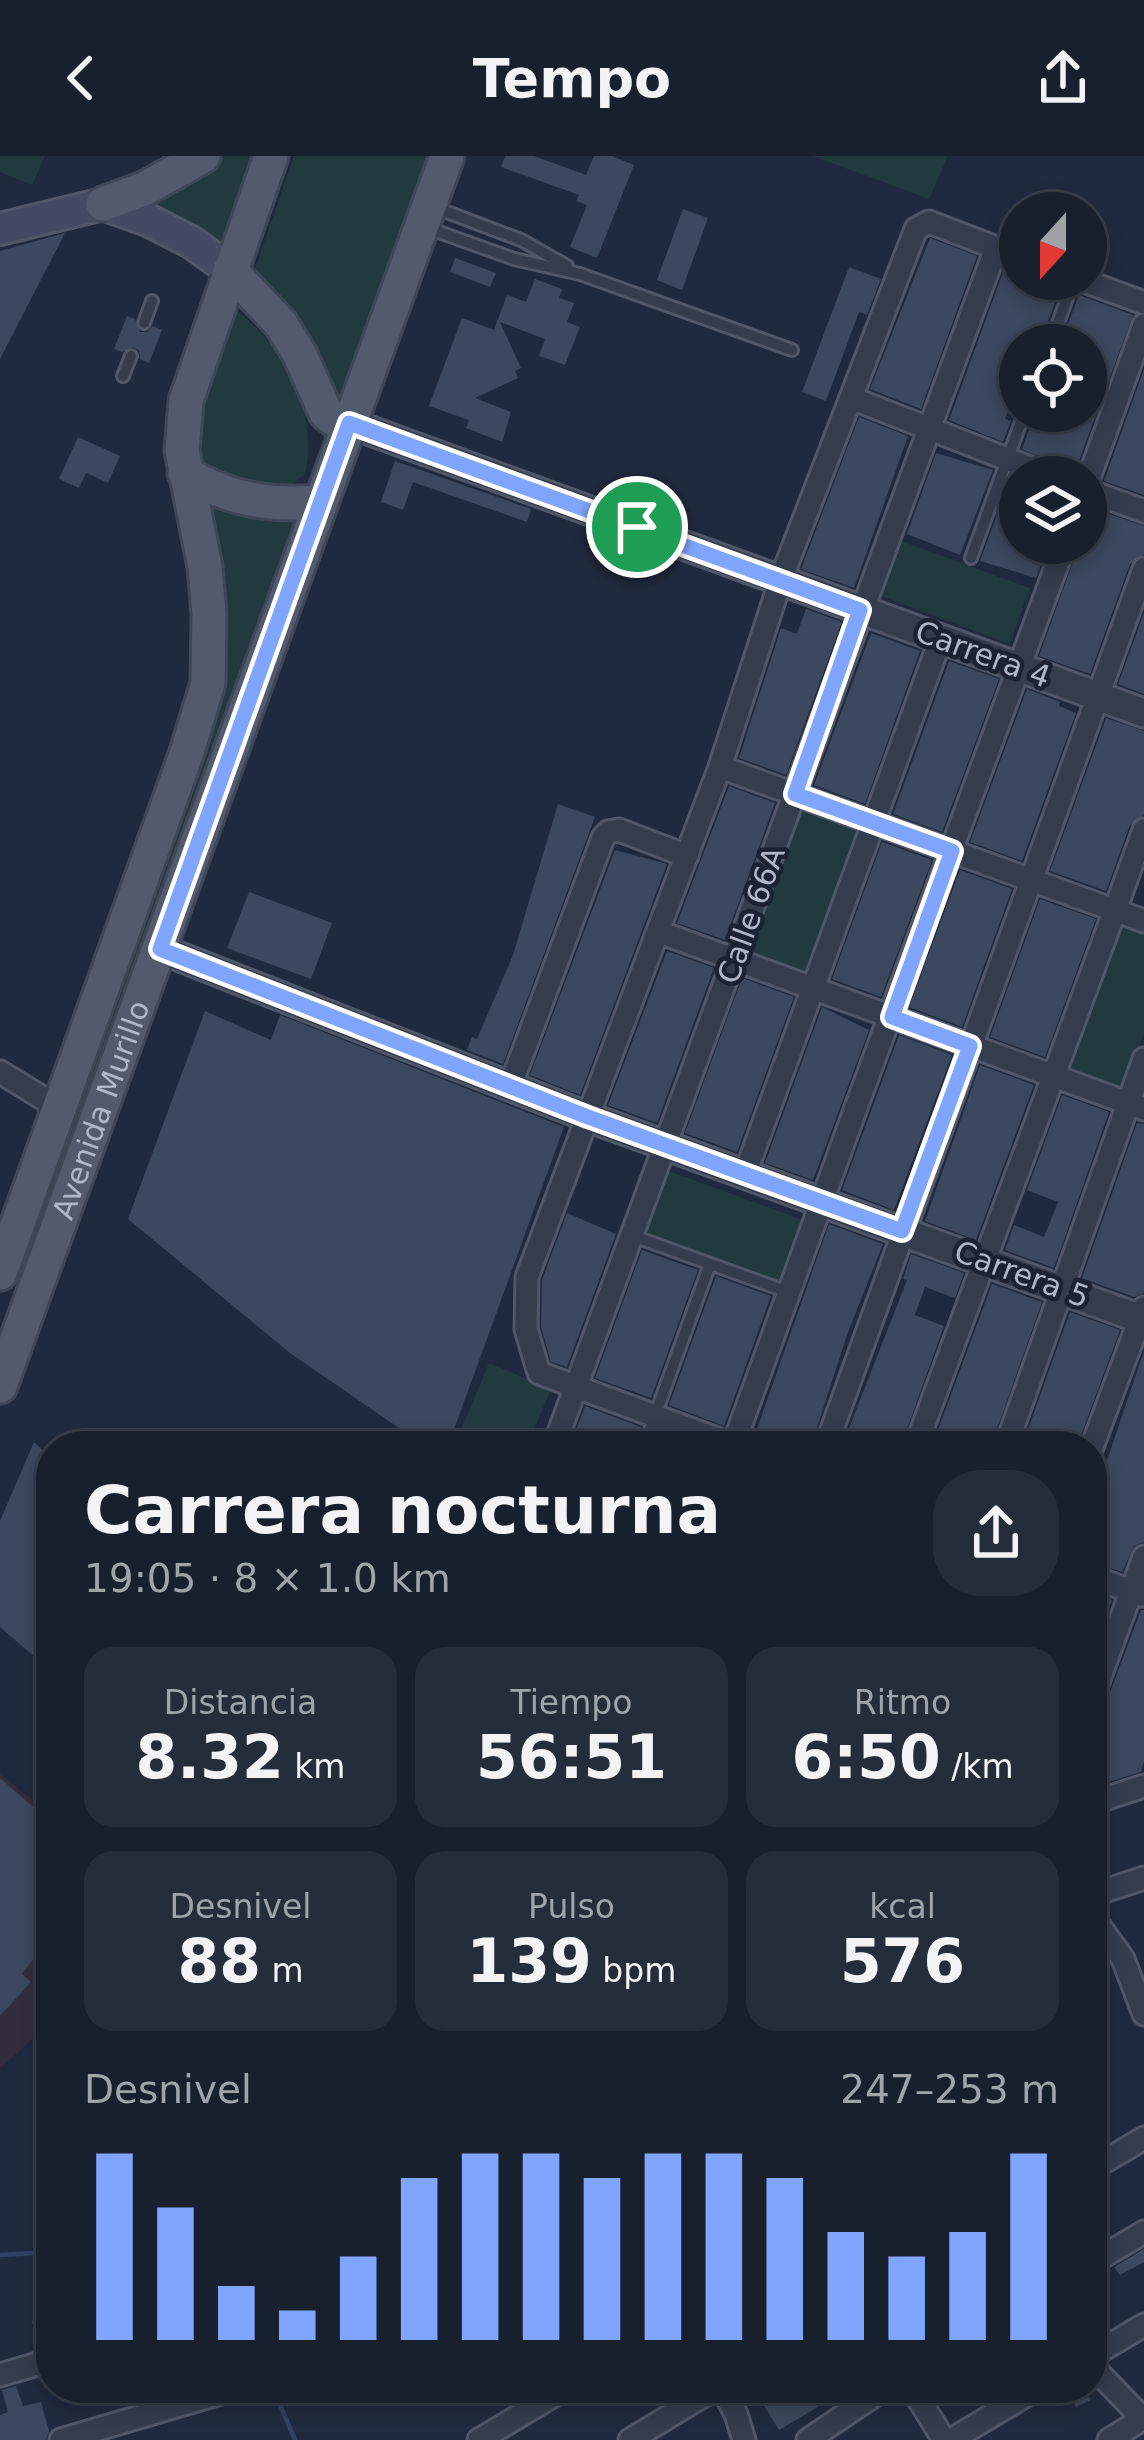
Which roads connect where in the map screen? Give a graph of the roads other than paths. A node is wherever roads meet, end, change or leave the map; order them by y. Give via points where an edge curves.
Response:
1 (203, 156) edge
2 (271, 156) edge
3 (447, 156) edge
4 (103, 204) junction
5 (425, 215) junction
6 (0, 230) edge
7 (996, 248) junction
8 (999, 249) edge
9 (230, 270) junction
10 (580, 274) junction
11 (1107, 290) edge
12 (152, 301) dead end
13 (1144, 303) edge
14 (144, 322) dead end
15 (1144, 325) edge
16 (791, 350) dead end
17 (131, 356) dead end
18 (123, 376) dead end
19 (850, 398) junction
20 (349, 423) junction
21 (929, 429) junction
22 (1000, 456) edge
23 (1097, 456) edge
24 (185, 473) junction
25 (999, 483) edge
26 (1107, 496) edge
27 (320, 502) junction
28 (1144, 511) edge
29 (971, 558) dead end
30 (1057, 564) edge
31 (1144, 569) edge
32 (781, 579) junction
33 (860, 610) junction
34 (941, 638) junction
35 (1019, 667) junction
36 (1098, 695) junction
37 (1144, 713) edge
38 (720, 767) junction
39 (795, 794) junction
40 (875, 823) junction
41 (1144, 830) edge
42 (952, 851) junction
43 (687, 856) junction
44 (1031, 880) junction
45 (1115, 910) junction
46 (1144, 921) edge
47 (659, 932) junction
48 (160, 949) junction
49 (734, 959) junction
50 (814, 988) junction
51 (892, 1017) junction
52 (970, 1046) junction
53 (1144, 1059) edge
54 (0, 1072) edge
55 (1055, 1077) junction
56 (510, 1087) junction
57 (1136, 1106) edge
58 (59, 1108) junction
59 (588, 1117) junction
60 (666, 1146) junction
61 (745, 1174) junction
62 (820, 1201) junction
63 (902, 1231) junction
64 (632, 1236) junction
65 (53, 1240) junction
66 (6, 1253) edge
67 (982, 1258) junction
68 (710, 1264) junction
69 (1062, 1288) junction
70 (788, 1292) junction
71 (1143, 1315) edge
72 (0, 1386) edge
73 (577, 1388) junction
74 (654, 1417) junction
75 (560, 1431) edge
76 (649, 1431) edge
77 (693, 1431) edge
78 (739, 1431) edge
79 (831, 1431) edge
80 (921, 1431) edge
81 (1011, 1431) edge
82 (1098, 1431) edge
83 (1144, 1557) edge
84 (1107, 1583) edge
85 (1138, 1594) edge
86 (1107, 1664) edge
87 (1144, 1786) edge
88 (1107, 1798) edge
89 (1144, 1879) edge
90 (1107, 1890) edge
91 (1107, 1933) edge
92 (1136, 1966) edge
93 (1144, 2014) edge
94 (1144, 2138) edge
95 (1107, 2160) edge
96 (1144, 2233) edge
97 (1107, 2255) edge
98 (1144, 2325) edge
99 (1107, 2347) edge
100 (36, 2364) edge
101 (0, 2375) edge
102 (1107, 2381) edge
103 (197, 2403) edge
104 (535, 2403) edge
105 (693, 2403) edge
106 (729, 2403) edge
107 (863, 2403) edge
108 (922, 2403) edge
109 (1012, 2403) edge
110 (1143, 2418) edge
111 (120, 2432) edge
112 (61, 2440) edge
113 (479, 2440) edge
114 (629, 2440) edge
115 (744, 2440) edge
116 (808, 2440) edge
117 (947, 2440) edge
118 (1109, 2440) edge

1 - 4 main road
2 - 9 main road, Avenida Murillo
3 - 5 main road, Avenida Murillo
4 - 6 main road
4 - 9 main road via 170,231
5 - 10 lane via 514,259
5 - 10 lane via 521,239
5 - 20 main road, Avenida Murillo
7 - 8 street
7 - 19 street via 928,222 916,229
7 - 21 street, Calle 66A
9 - 20 main road via 281,324 326,413
9 - 24 main road, Avenida Murillo via 186,401
10 - 16 lane
11 - 13 street
12 - 14 lane
15 - 23 street
17 - 18 lane
19 - 21 street
19 - 32 street
20 - 27 main road, Avenida Murillo
20 - 32 street, Carrera 4
21 - 22 street
21 - 33 street, Calle 66A
24 - 27 main road via 261,503
24 - 58 main road, Avenida Murillo via 205,567 208,683
25 - 29 lane
26 - 28 street
27 - 48 main road, Avenida Murillo
30 - 35 street
31 - 36 street
32 - 33 street, Carrera 4
32 - 38 street
33 - 34 street, Carrera 4
33 - 39 street, Calle 66A
34 - 35 street, Carrera 4
34 - 40 street
35 - 36 street, Carrera 4
35 - 42 street
36 - 37 street, Carrera 4
36 - 44 street
38 - 39 street
38 - 43 street
39 - 40 street
39 - 49 street, Calle 66A
40 - 42 street
40 - 50 street
41 - 45 street
42 - 44 street
42 - 51 street
43 - 47 street
43 - 56 street via 608,832
44 - 45 street
44 - 52 street
45 - 46 street
45 - 55 street
47 - 49 street
47 - 59 street
48 - 56 street, Carrera 5
48 - 65 main road, Avenida Murillo
49 - 50 street
49 - 60 street, Calle 66A
50 - 51 street
50 - 61 street
51 - 52 street
51 - 62 street
52 - 55 street
52 - 63 street
53 - 57 street
54 - 58 street
55 - 57 street
55 - 67 street
56 - 59 street, Carrera 5
57 - 69 street
58 - 66 main road, Avenida Murillo
59 - 60 street, Carrera 5
59 - 73 street via 526,1277 526,1329 539,1373
60 - 61 street, Carrera 5
60 - 64 street, Calle 66A
61 - 62 street, Carrera 5
62 - 63 street, Carrera 5
62 - 70 street
63 - 67 street, Carrera 5
63 - 79 street
64 - 68 lane
64 - 73 street, Calle 66A
65 - 66 main road
65 - 72 main road, Avenida Murillo
67 - 69 street, Carrera 5
67 - 80 street
68 - 70 lane
68 - 74 lane
69 - 71 street, Carrera 5
69 - 81 street
70 - 78 street
71 - 82 street
73 - 74 street
73 - 75 street, Calle 66A
74 - 76 lane
74 - 77 street
83 - 85 street
84 - 85 street
85 - 86 street
87 - 88 street
89 - 90 street
91 - 92 street
92 - 93 street
94 - 95 street
96 - 97 street
98 - 99 street
100 - 101 street
102 - 110 street
103 - 111 street
104 - 113 street
105 - 114 street
106 - 115 street
107 - 116 street
108 - 117 street
109 - 117 street
110 - 118 street
111 - 112 street

